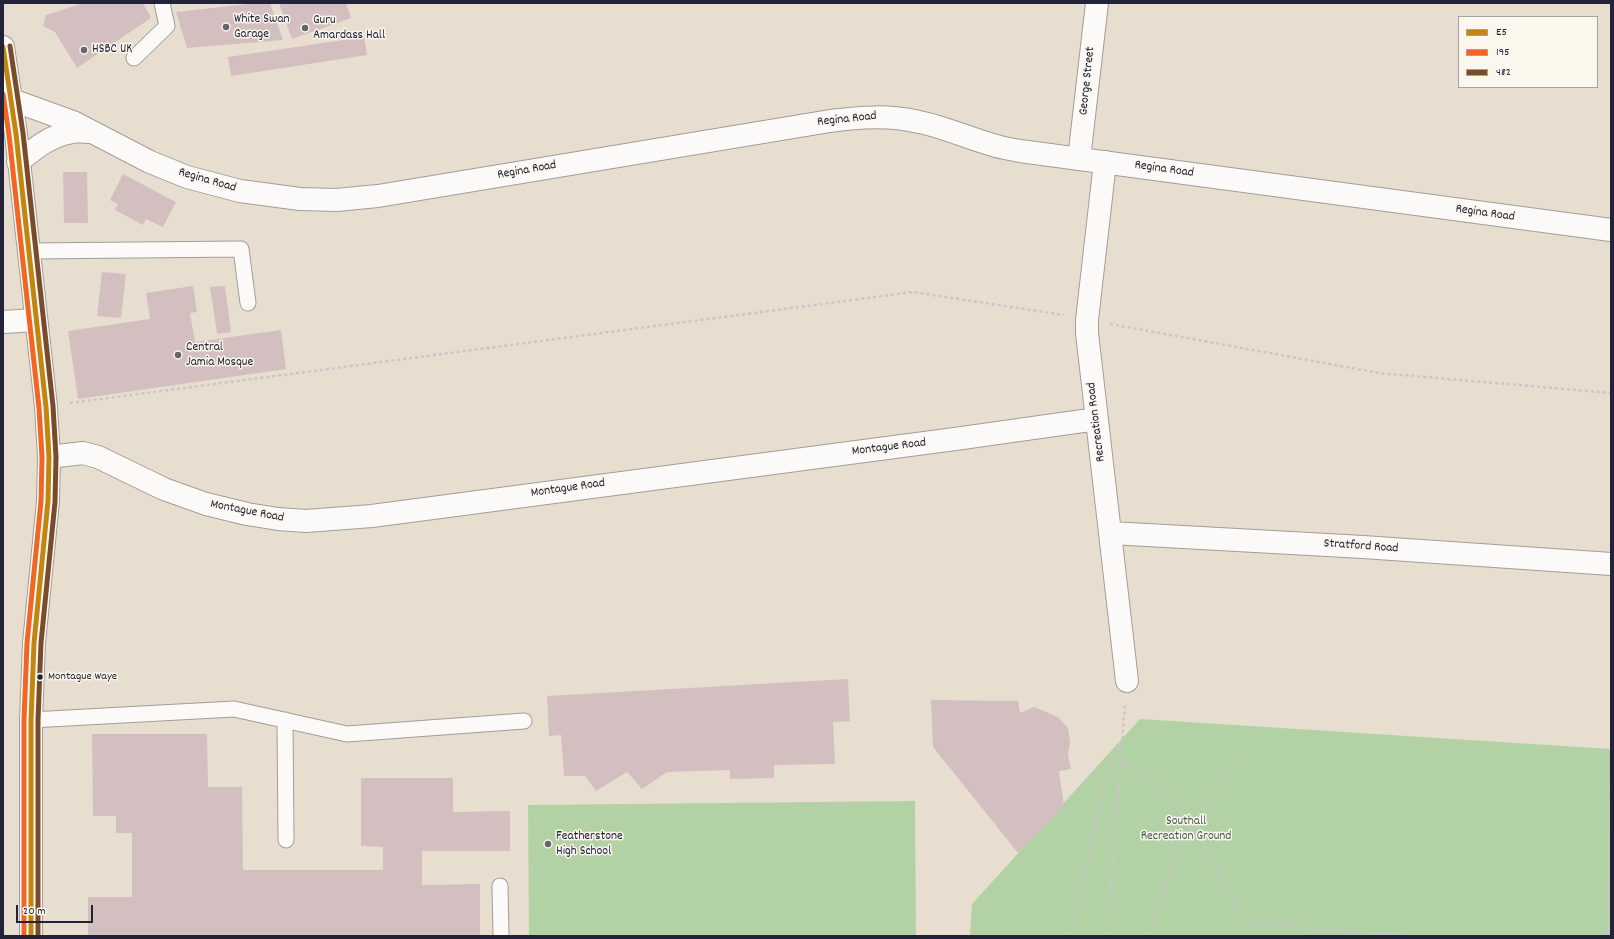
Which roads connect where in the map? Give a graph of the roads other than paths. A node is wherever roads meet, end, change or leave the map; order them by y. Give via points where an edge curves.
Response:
1 (162, 3) edge
2 (1097, 3) edge
3 (3, 47) edge
4 (134, 58) dead end
5 (12, 100) junction
6 (91, 132) junction
7 (9, 134) edge
8 (1079, 159) junction
9 (18, 162) junction
10 (1105, 162) junction
11 (1611, 230) edge
12 (28, 251) junction
13 (248, 303) dead end
14 (36, 320) junction
15 (3, 322) edge
16 (1097, 419) junction
17 (49, 457) junction
18 (1110, 533) junction
19 (1611, 564) edge
20 (1127, 681) road end
21 (31, 720) junction
22 (285, 720) junction
23 (524, 721) dead end
24 (286, 840) dead end
25 (500, 886) dead end
26 (31, 936) edge
27 (501, 936) edge

1 - 4 lane via 167,26
2 - 8 street, George Street
3 - 5 street
5 - 6 street, Regina Road via 73,122
5 - 7 street
6 - 8 street, Regina Road via 150,162 187,177 240,191 300,199 336,200 378,196 858,117 918,121 994,146
6 - 9 street, Regina Road via 72,131 51,139
7 - 9 street
8 - 10 street, Regina Road
9 - 12 street
10 - 11 street, Regina Road
10 - 16 street, Recreation Road via 1086,333
12 - 13 lane via 241,249
12 - 14 street
14 - 15 street
14 - 17 street
16 - 17 street, Montague Road via 372,516 306,521 255,516 206,504 164,489 98,457 83,453
16 - 18 street, Recreation Road
17 - 21 street via 48,501 34,643
18 - 19 street, Stratford Road
18 - 20 street, Recreation Road
21 - 22 lane via 234,709
21 - 26 street
22 - 23 lane via 347,734
22 - 24 lane
25 - 27 lane

